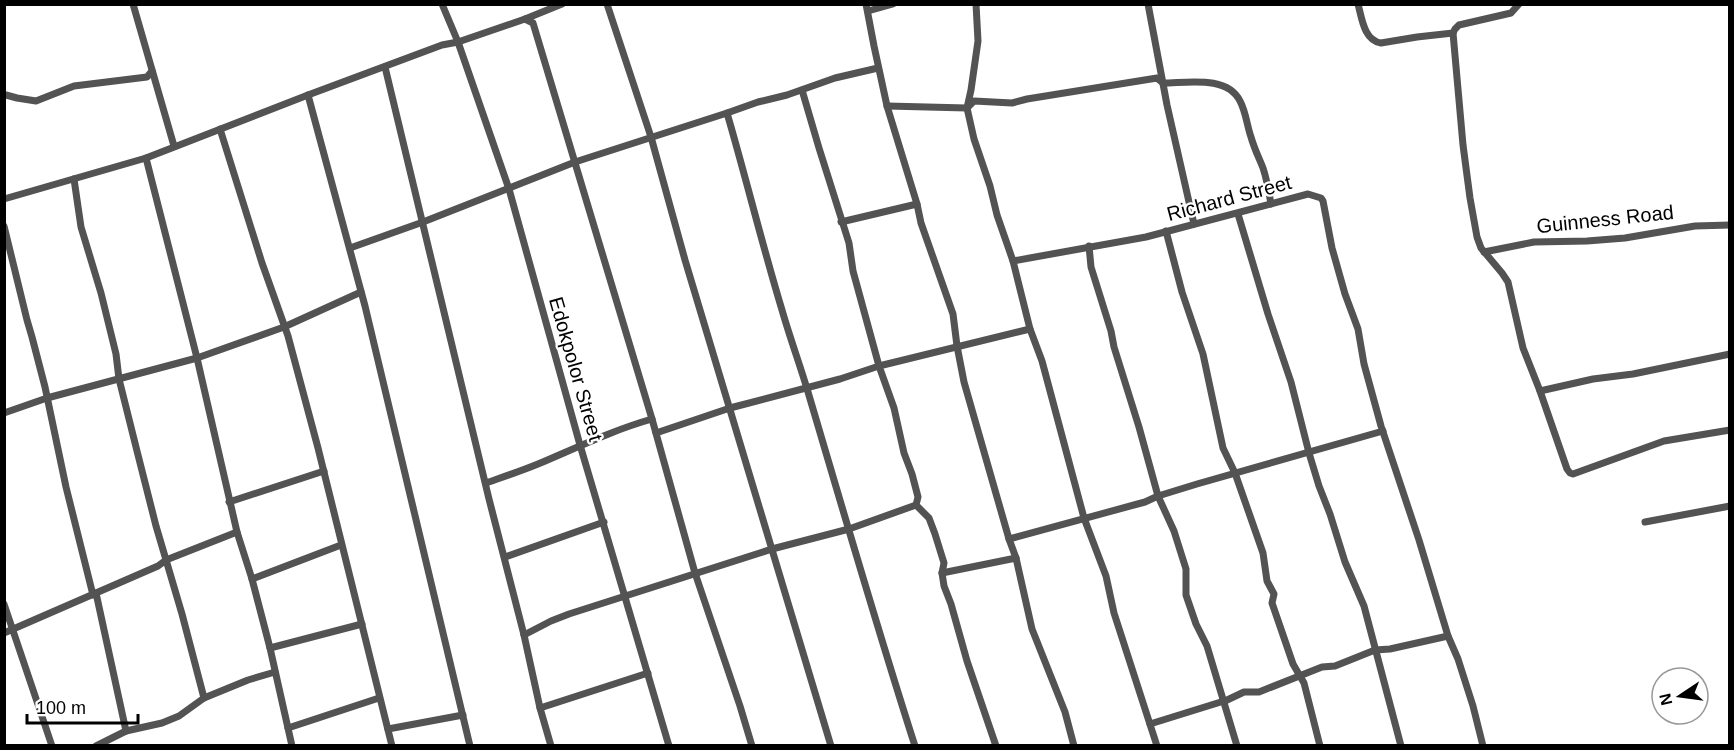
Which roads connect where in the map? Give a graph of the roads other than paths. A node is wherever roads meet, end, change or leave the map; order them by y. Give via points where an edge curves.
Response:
1 (133, 4) edge
2 (442, 4) edge
3 (562, 4) edge
4 (607, 4) edge
5 (893, 4) edge
6 (976, 4) edge
7 (1148, 4) edge
8 (1358, 4) edge
9 (1519, 4) edge
10 (867, 8) edge
11 (525, 19) junction
12 (1453, 33) junction
13 (458, 42) junction
14 (385, 67) junction
15 (879, 68) junction
16 (152, 71) junction
17 (1163, 83) junction
18 (802, 90) junction
19 (5, 92) edge
20 (308, 94) junction
21 (887, 106) junction
22 (967, 108) junction
23 (727, 113) junction
24 (220, 129) junction
25 (651, 137) junction
26 (174, 146) junction
27 (146, 158) junction
28 (575, 162) junction
29 (74, 179) junction
30 (509, 189) junction
31 (4, 199) edge
32 (917, 204) junction
33 (1271, 204) junction
34 (1238, 214) junction
35 (423, 222) junction
36 (842, 222) junction
37 (1194, 224) junction
38 (1730, 225) edge
39 (4, 226) edge
40 (1166, 231) junction
41 (1089, 246) junction
42 (350, 248) junction
43 (1484, 252) junction
44 (1014, 261) junction
45 (361, 292) junction
46 (284, 327) junction
47 (1030, 329) junction
48 (957, 346) junction
49 (1730, 354) edge
50 (197, 358) junction
51 (879, 366) junction
52 (119, 379) junction
53 (807, 387) junction
54 (1540, 391) junction
55 (47, 398) junction
56 (730, 408) junction
57 (4, 413) edge
58 (652, 419) junction
59 (1730, 430) edge
60 (1383, 431) junction
61 (656, 433) junction
62 (580, 445) junction
63 (1309, 453) junction
64 (324, 471) junction
65 (1235, 473) junction
66 (486, 483) junction
67 (1158, 496) junction
68 (229, 502) junction
69 (916, 505) junction
70 (1730, 506) edge
71 (1084, 518) junction
72 (603, 522) junction
73 (1645, 522) dead end
74 (849, 529) junction
75 (237, 532) junction
76 (1009, 539) junction
77 (341, 545) junction
78 (772, 549) junction
79 (505, 557) junction
80 (1016, 558) junction
81 (166, 560) junction
82 (695, 573) junction
83 (942, 573) junction
84 (252, 579) junction
85 (95, 594) junction
86 (626, 597) junction
87 (4, 604) edge
88 (362, 624) junction
89 (8, 631) edge
90 (524, 635) junction
91 (1448, 636) junction
92 (270, 648) junction
93 (1375, 650) junction
94 (275, 672) junction
95 (648, 672) junction
96 (1300, 676) junction
97 (204, 698) junction
98 (379, 698) junction
99 (1224, 701) junction
100 (540, 708) junction
101 (463, 715) junction
102 (1150, 724) junction
103 (288, 728) junction
104 (388, 729) junction
105 (126, 731) junction
106 (100, 745) edge
107 (52, 746) edge
108 (291, 746) edge
109 (392, 746) edge
110 (470, 746) edge
111 (551, 746) edge
112 (669, 746) edge
113 (752, 746) edge
114 (831, 746) edge
115 (915, 746) edge
116 (996, 746) edge
117 (1074, 746) edge
118 (1157, 746) edge
119 (1237, 746) edge
120 (1320, 746) edge
121 (1401, 746) edge
122 (1483, 746) edge

1 - 16 street
2 - 13 street, Edokpolor Street
3 - 11 street
4 - 25 street
5 - 10 street
6 - 22 street via 978,41
7 - 17 street
8 - 12 street via 1366,31 1376,42
9 - 12 street via 1511,13 1459,25
10 - 15 street
11 - 13 street
11 - 28 street via 533,23
12 - 43 street via 1470,198 1479,245
13 - 14 street
13 - 30 street, Edokpolor Street
14 - 20 street
14 - 35 street
15 - 18 street
15 - 21 street
16 - 19 street via 147,77 74,86 36,100 17,99
16 - 26 street
17 - 22 street via 1157,78 1012,103 974,101
17 - 33 street via 1217,84 1235,94 1263,168
17 - 37 street
18 - 23 street
18 - 36 street
20 - 24 street
20 - 42 street
21 - 22 street
21 - 32 street
22 - 44 street
23 - 25 street
23 - 53 street
24 - 26 street
24 - 46 street
25 - 28 street
25 - 56 street
26 - 27 street
27 - 29 street
27 - 50 street
28 - 30 street
28 - 58 street
29 - 31 street
29 - 52 street via 81,227 101,293
30 - 35 street
30 - 62 street, Edokpolor Street
32 - 36 street
32 - 48 street via 953,314
33 - 34 street, Richard Street
33 - 60 street, Richard Street via 1308,194 1323,201 1332,248 1358,329
34 - 37 street, Richard Street
34 - 63 street
35 - 42 street
35 - 66 street
36 - 51 street
37 - 40 street, Richard Street
38 - 43 street, Guinness Road via 1695,226 1625,238 1534,242
39 - 55 street
40 - 41 street, Richard Street
40 - 65 street via 1203,354 1223,448
41 - 44 street, Richard Street
41 - 67 street via 1091,267
42 - 45 street
43 - 54 street via 1508,282 1523,348
44 - 47 street
45 - 46 street
45 - 101 street
46 - 50 street
46 - 64 street
47 - 48 street
47 - 71 street
48 - 51 street
48 - 76 street
49 - 54 street
50 - 52 street
50 - 68 street
51 - 53 street
51 - 69 street via 912,474 918,497
52 - 55 street
52 - 81 street
53 - 56 street
53 - 74 street
54 - 59 street via 1567,469 1573,474 1664,441
55 - 57 street
55 - 85 street
56 - 61 street
56 - 78 street
58 - 61 street
58 - 62 street
60 - 63 street
60 - 91 street
61 - 82 street
62 - 66 street
62 - 72 street, Edokpolor Street
63 - 65 street
63 - 93 street via 1364,606
64 - 68 street
64 - 77 street
65 - 67 street
65 - 96 street via 1263,553 1267,580 1275,594 1272,603
66 - 79 street
67 - 71 street
67 - 99 street via 1174,531 1186,569 1186,595
68 - 75 street
69 - 74 street
69 - 83 street via 929,518 944,563
70 - 73 street
71 - 76 street
71 - 102 street via 1106,576
72 - 79 street
72 - 86 street, Edokpolor Street
74 - 78 street
74 - 115 street
75 - 81 street
75 - 84 street
76 - 80 street
77 - 84 street
77 - 88 street
78 - 82 street
78 - 114 street
79 - 90 street
80 - 83 street
80 - 117 street via 1032,628 1060,695
81 - 85 street
81 - 97 street
82 - 86 street
82 - 113 street
83 - 116 street
84 - 92 street
85 - 89 street
85 - 105 street
86 - 90 street via 551,621
86 - 95 street, Edokpolor Street
87 - 89 street
88 - 92 street
88 - 98 street
89 - 107 street
90 - 100 street
91 - 93 street
91 - 122 street
92 - 94 street
93 - 96 street
93 - 121 street
94 - 97 street
94 - 103 street
95 - 100 street
95 - 112 street, Edokpolor Street
96 - 99 street
96 - 120 street
97 - 105 street via 179,716
98 - 103 street
98 - 104 street
99 - 102 street
99 - 119 street
100 - 111 street
101 - 104 street
101 - 110 street
102 - 118 street
103 - 108 street
104 - 109 street
105 - 106 street

